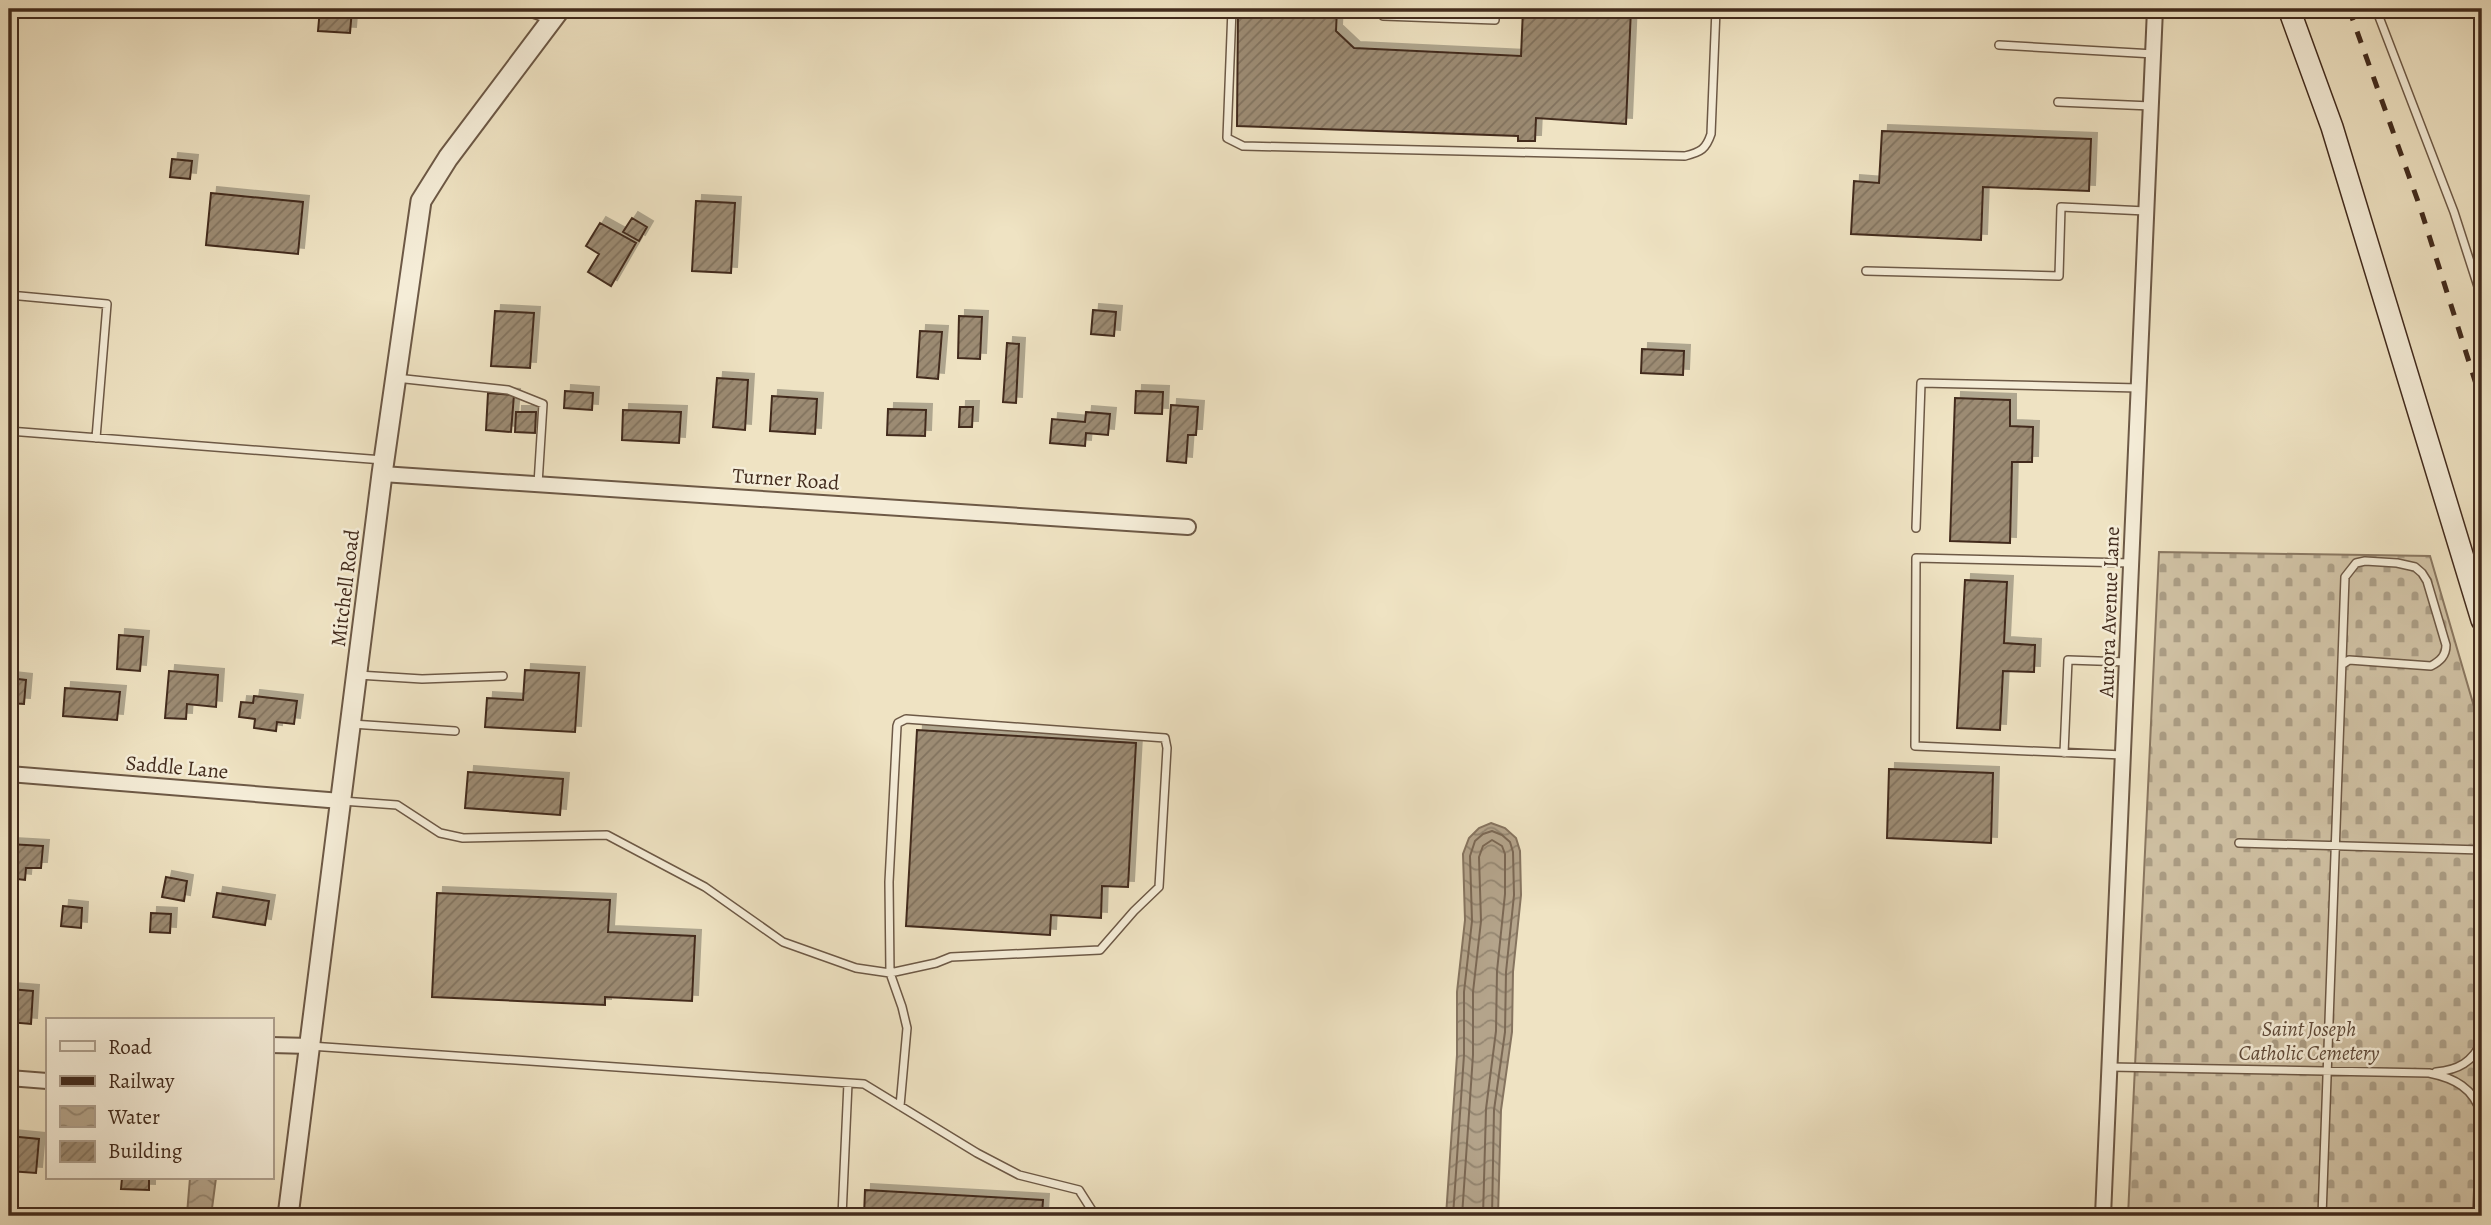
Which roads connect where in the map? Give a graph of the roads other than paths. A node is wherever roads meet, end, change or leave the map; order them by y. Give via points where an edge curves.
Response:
1 (495, 9) edge
2 (1232, 9) edge
3 (1377, 9) edge
4 (1495, 9) edge
5 (1716, 9) edge
6 (2155, 9) edge
7 (2289, 9) edge
8 (2376, 9) edge
9 (556, 15) edge
10 (1999, 46) dead end
11 (2154, 54) junction
12 (2058, 102) dead end
13 (2152, 106) junction
14 (2147, 211) junction
15 (1866, 271) dead end
16 (9, 295) edge
17 (2482, 299) edge
18 (396, 378) junction
19 (2139, 388) junction
20 (9, 431) edge
21 (96, 438) junction
22 (383, 467) junction
23 (538, 484) junction
24 (1188, 527) dead end
25 (1916, 528) dead end
26 (2132, 563) junction
27 (2482, 620) edge
28 (2127, 662) junction
29 (2343, 664) junction
30 (358, 675) junction
31 (503, 676) dead end
32 (351, 724) junction
33 (455, 731) dead end
34 (2064, 753) junction
35 (2123, 755) junction
36 (9, 774) edge
37 (341, 801) junction
38 (2239, 844) dead end
39 (2336, 846) junction
40 (2482, 850) edge
41 (890, 973) junction
42 (2482, 1043) edge
43 (273, 1045) edge
44 (310, 1046) junction
45 (2110, 1067) junction
46 (2329, 1071) junction
47 (2429, 1073) junction
48 (9, 1078) edge
49 (46, 1080) edge
50 (848, 1083) junction
51 (2480, 1100) edge
52 (900, 1106) junction
53 (288, 1216) edge
54 (842, 1216) edge
55 (1093, 1216) edge
56 (2103, 1216) edge
57 (2322, 1216) edge
58 (2477, 1216) edge

1 - 9 lane
2 - 5 lane via 1227,138 1243,146 1685,156 1706,148 1711,134
3 - 4 lane via 1383,16 1495,20
6 - 11 street, Aurora Avenue Lane
7 - 27 main road via 2332,127
8 - 17 lane via 2454,212
9 - 18 street, Mitchell Road via 421,201
10 - 11 lane
11 - 13 street, Aurora Avenue Lane
12 - 13 lane
13 - 14 street, Aurora Avenue Lane
14 - 15 lane via 2061,207 2059,276
14 - 19 street, Aurora Avenue Lane
16 - 21 lane via 107,303
18 - 22 street, Mitchell Road
18 - 23 lane via 508,390 543,404
19 - 25 lane via 1921,383
19 - 26 street, Aurora Avenue Lane
20 - 21 lane
21 - 22 lane
22 - 23 street, Turner Road
22 - 30 street, Mitchell Road
23 - 24 street, Turner Road
26 - 28 street, Aurora Avenue Lane
26 - 34 lane via 1916,558 1915,746
28 - 34 lane via 2068,660
28 - 35 street, Aurora Avenue Lane
29 - 29 lane via 2349,660 2431,666 2442,659 2446,645 2427,581 2415,567 2365,561 2350,569 2345,577
29 - 39 lane
30 - 31 lane via 422,679
30 - 32 street, Mitchell Road
32 - 33 lane
32 - 37 street, Mitchell Road
34 - 35 lane
35 - 45 street, Aurora Avenue Lane
36 - 37 street, Saddle Lane
37 - 41 lane via 397,806 440,833 463,838 607,835 705,887 783,942 856,968
37 - 44 street, Mitchell Road
38 - 39 lane
39 - 40 lane
39 - 46 lane
41 - 41 lane via 889,882 898,723 906,719 1165,738 1159,887 1105,947 1085,952 951,957
41 - 52 lane via 906,1028
42 - 47 lane via 2459,1067
43 - 44 street
44 - 50 lane
44 - 53 street, Mitchell Road
45 - 46 lane
45 - 56 street, Aurora Avenue Lane
46 - 47 lane
46 - 57 lane
47 - 51 lane via 2450,1077
48 - 49 street
50 - 52 lane via 864,1084
50 - 54 lane
51 - 58 lane
52 - 55 lane via 1019,1175 1079,1190

